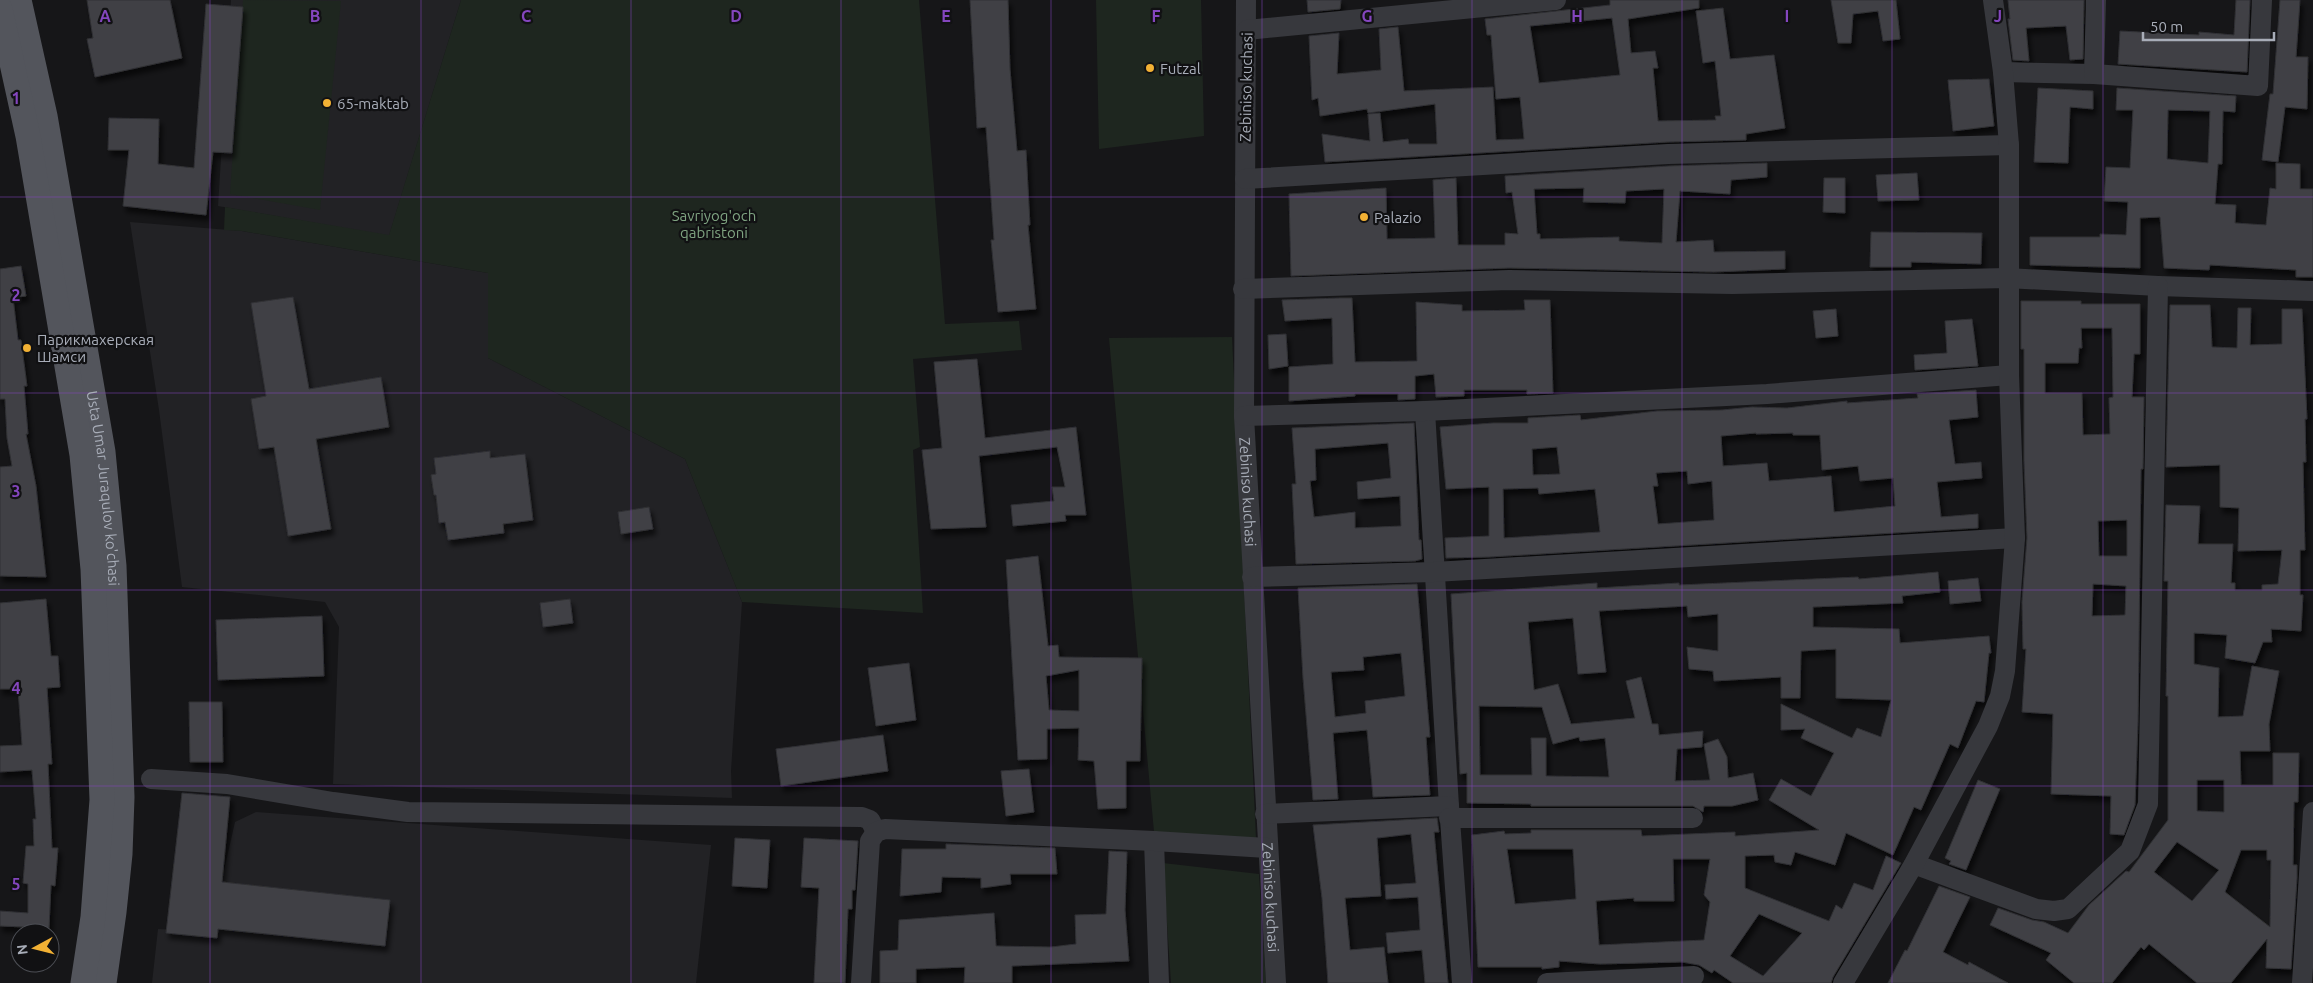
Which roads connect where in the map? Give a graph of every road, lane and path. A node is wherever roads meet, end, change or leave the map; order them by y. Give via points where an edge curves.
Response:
1 (19, 0) edge
2 (1246, 0) edge
3 (1556, 0) edge
4 (1993, 0) edge
5 (2096, 0) edge
6 (2262, 0) edge
7 (0, 9) edge
8 (1246, 30) junction
9 (2003, 72) junction
10 (2094, 74) junction
11 (2009, 145) junction
12 (1245, 179) junction
13 (2007, 278) junction
14 (2158, 286) junction
15 (1244, 289) junction
16 (2313, 291) edge
17 (2009, 376) junction
18 (1425, 411) junction
19 (1244, 416) junction
20 (2015, 538) junction
21 (1434, 572) junction
22 (1252, 577) junction
23 (151, 778) dead end
24 (1449, 812) junction
25 (2313, 812) edge
26 (1265, 814) junction
27 (1693, 818) dead end
28 (876, 832) junction
29 (1154, 841) junction
30 (1267, 848) junction
31 (1914, 864) junction
32 (1694, 976) dead end
33 (83, 983) edge
34 (104, 983) edge
35 (861, 983) edge
36 (1159, 983) edge
37 (1276, 983) edge
38 (1462, 983) edge
39 (1547, 983) edge
40 (1843, 983) edge
41 (2302, 983) edge

1 - 34 main road, Usta Umar Juraqulov ko'chasi via 45,116 100,433 112,547 122,797 120,854
2 - 8 street, Zebiniso kuchasi
3 - 8 street
4 - 9 street
5 - 10 street
6 - 10 street via 2258,86
7 - 33 main road, Usta Umar Juraqulov ko'chasi via 28,136 82,455 93,569 102,800 94,907
8 - 12 street, Zebiniso kuchasi
9 - 10 street
9 - 11 street
11 - 12 street via 1668,154
11 - 13 street
12 - 15 street, Zebiniso kuchasi
13 - 14 street
13 - 15 street via 1732,284 1509,280
13 - 17 street
14 - 16 street
14 - 31 street via 2148,804 2130,851 2068,909 2054,911 2036,909
15 - 19 street, Zebiniso kuchasi
17 - 18 street via 1767,394
17 - 20 street
18 - 19 street
18 - 21 street
19 - 22 street, Zebiniso kuchasi
20 - 21 street
20 - 31 street via 2005,671 2000,696 1988,726
21 - 22 street
21 - 24 street
22 - 26 street, Zebiniso kuchasi
23 - 28 street via 227,784 408,812 862,817 870,820
24 - 26 street
24 - 27 street
24 - 38 street
25 - 41 street
26 - 30 street, Zebiniso kuchasi
28 - 29 street via 885,828
28 - 35 street via 870,840
29 - 30 street
29 - 36 street
30 - 37 street, Zebiniso kuchasi
31 - 40 street
32 - 39 street

